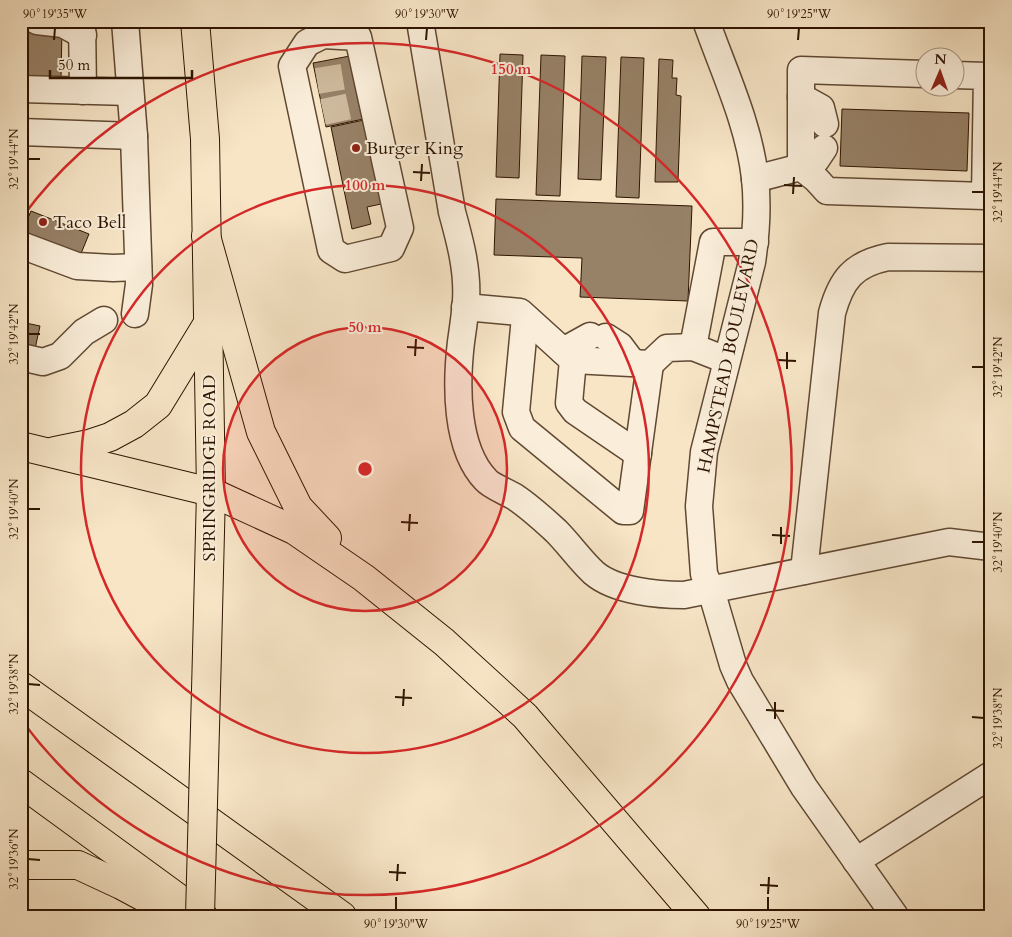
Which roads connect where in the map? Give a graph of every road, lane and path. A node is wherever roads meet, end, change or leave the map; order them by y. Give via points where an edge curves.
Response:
1 (37, 21) edge
2 (125, 21) edge
3 (195, 21) edge
4 (420, 21) edge
5 (706, 21) edge
6 (82, 28) edge
7 (322, 28) edge
8 (914, 74) edge
9 (964, 75) edge
10 (21, 82) edge
11 (83, 84) junction
12 (21, 89) edge
13 (130, 92) junction
14 (801, 97) junction
15 (21, 132) edge
16 (134, 136) junction
17 (801, 167) junction
18 (755, 179) junction
19 (206, 236) junction
20 (755, 242) junction
21 (21, 245) edge
22 (991, 258) edge
23 (138, 267) junction
24 (465, 307) junction
25 (135, 314) dead end
26 (525, 317) junction
27 (104, 320) dead end
28 (208, 322) junction
29 (693, 347) junction
30 (568, 355) junction
31 (21, 357) edge
32 (726, 360) junction
33 (641, 363) junction
34 (21, 446) edge
35 (50, 453) junction
36 (638, 454) junction
37 (211, 492) junction
38 (991, 547) edge
39 (804, 571) junction
40 (364, 578) junction
41 (711, 590) junction
42 (21, 686) edge
43 (991, 775) edge
44 (21, 783) edge
45 (856, 861) junction
46 (21, 865) edge
47 (179, 916) edge
48 (202, 916) edge
49 (342, 916) edge
50 (696, 916) edge
51 (894, 916) edge

1 - 6 street
2 - 13 street
3 - 19 main road, SPRINGRIDGE ROAD via 205,139
4 - 24 street via 452,212 463,254
5 - 18 street, HAMPSTEAD BOULEVARD via 744,129
6 - 11 street
7 - 7 street via 306,43 292,66 306,84 313,114 331,250 345,259 391,248 400,228 362,73 358,37
8 - 14 street via 801,70
9 - 17 street via 987,76 985,196 826,191
10 - 11 street
11 - 12 street
11 - 13 street
13 - 16 street
14 - 17 street
14 - 17 street via 821,108 825,136 816,160
15 - 16 street
16 - 23 street
17 - 18 street
18 - 20 street, HAMPSTEAD BOULEVARD
19 - 28 main road, SPRINGRIDGE ROAD
19 - 40 main road via 261,432 298,507
20 - 29 street via 713,242
20 - 32 street, HAMPSTEAD BOULEVARD
21 - 23 street via 77,266
22 - 39 street via 888,257 862,266 849,276 838,292 832,313
23 - 25 street
24 - 26 street via 520,312
24 - 41 street via 459,378 460,421 466,445 486,481 534,510 595,574 609,581 661,595
26 - 30 street
26 - 36 street via 516,412 522,428 623,511 630,511
27 - 31 street via 84,332 60,356 43,362
28 - 35 main road via 158,405 110,437
28 - 37 main road, SPRINGRIDGE ROAD
29 - 32 street
29 - 33 street via 667,348
30 - 33 street
30 - 33 street via 598,337 620,346
30 - 36 street via 569,403 575,411
32 - 41 street, HAMPSTEAD BOULEVARD via 701,471 699,506 704,574
33 - 36 street
34 - 35 main road
35 - 37 main road
37 - 40 main road via 294,530
37 - 48 main road, SPRINGRIDGE ROAD, bridge
38 - 39 street via 950,542
39 - 41 street
40 - 50 main road via 444,642 525,716
41 - 45 street, HAMPSTEAD BOULEVARD via 740,681 804,788
42 - 49 main road
43 - 45 street
44 - 48 main road
45 - 51 street, HAMPSTEAD BOULEVARD
46 - 47 main road via 78,865

